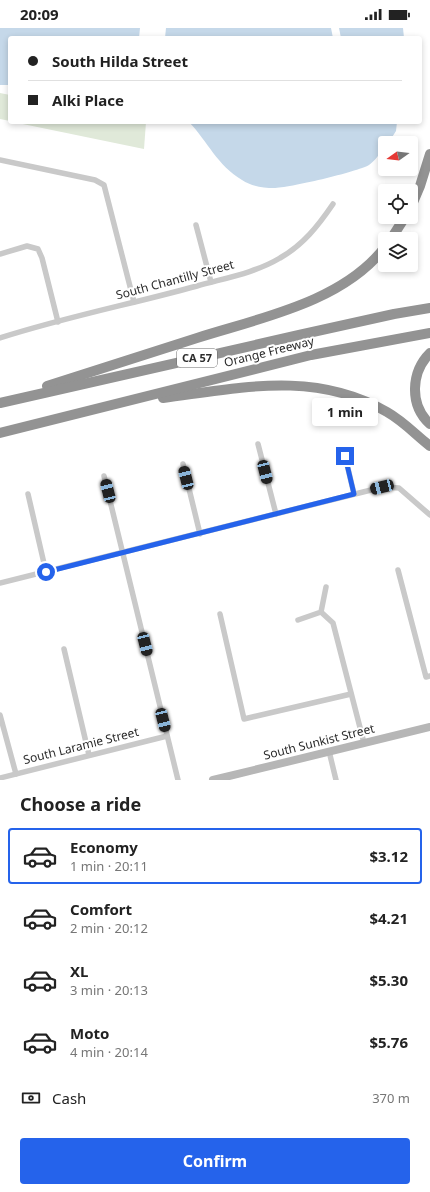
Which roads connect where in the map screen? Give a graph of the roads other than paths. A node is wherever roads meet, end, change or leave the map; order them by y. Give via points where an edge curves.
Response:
1 (430, 154) edge
2 (0, 160) edge
3 (418, 191) edge
4 (333, 204) dead end
5 (196, 225) dead end
6 (0, 254) edge
7 (378, 256) edge
8 (211, 282) junction
9 (134, 302) junction
10 (430, 307) edge
11 (58, 322) junction
12 (430, 333) edge
13 (0, 338) edge
14 (430, 353) edge
15 (0, 402) edge
16 (120, 404) junction
17 (430, 424) edge
18 (0, 433) edge
19 (258, 444) dead end
20 (430, 446) edge
21 (345, 456) dead end
22 (183, 464) dead end
23 (104, 476) dead end
24 (28, 494) dead end
25 (354, 494) junction
26 (276, 514) junction
27 (430, 515) edge
28 (200, 534) junction
29 (123, 552) junction
30 (398, 570) dead end
31 (46, 572) junction
32 (0, 584) edge
33 (326, 586) dead end
34 (321, 612) junction
35 (220, 614) dead end
36 (298, 620) dead end
37 (64, 649) dead end
38 (428, 676) edge
39 (351, 694) junction
40 (0, 715) edge
41 (430, 727) edge
42 (167, 736) junction
43 (364, 743) junction
44 (329, 752) junction
45 (89, 755) junction
46 (16, 774) junction
47 (0, 778) edge
48 (178, 780) edge
49 (213, 780) edge
50 (336, 780) edge

1 - 3 highway
2 - 9 street via 99,181 104,185
4 - 8 street, South Chantilly Street via 312,233 280,258 253,270
5 - 8 street
6 - 11 street via 27,246 36,247 42,258
7 - 15 highway via 358,274 312,300
8 - 9 street, South Chantilly Street
9 - 11 street, South Chantilly Street
10 - 15 highway, Orange Freeway / CA 57
11 - 13 street, South Chantilly Street
12 - 16 highway, Orange Freeway / CA 57 via 311,354
14 - 17 highway via 418,370 414,389 418,408
16 - 18 highway, Orange Freeway / CA 57
16 - 20 highway via 266,385 313,387 355,397 386,412
19 - 26 street
21 - 25 street
22 - 28 street
23 - 29 street
24 - 31 street
25 - 26 street
25 - 27 street via 382,487 399,488
26 - 28 street
28 - 29 street
29 - 31 street
29 - 42 street
30 - 38 street
31 - 32 street
33 - 34 street
34 - 36 street
34 - 39 street via 333,623
35 - 39 street via 244,719
37 - 45 street
39 - 43 street
40 - 46 street
41 - 43 street, South Sunkist Street
42 - 45 street, South Laramie Street
42 - 48 street
43 - 44 street, South Sunkist Street
44 - 49 street, South Sunkist Street
44 - 50 street
45 - 46 street, South Laramie Street
46 - 47 street, South Laramie Street

